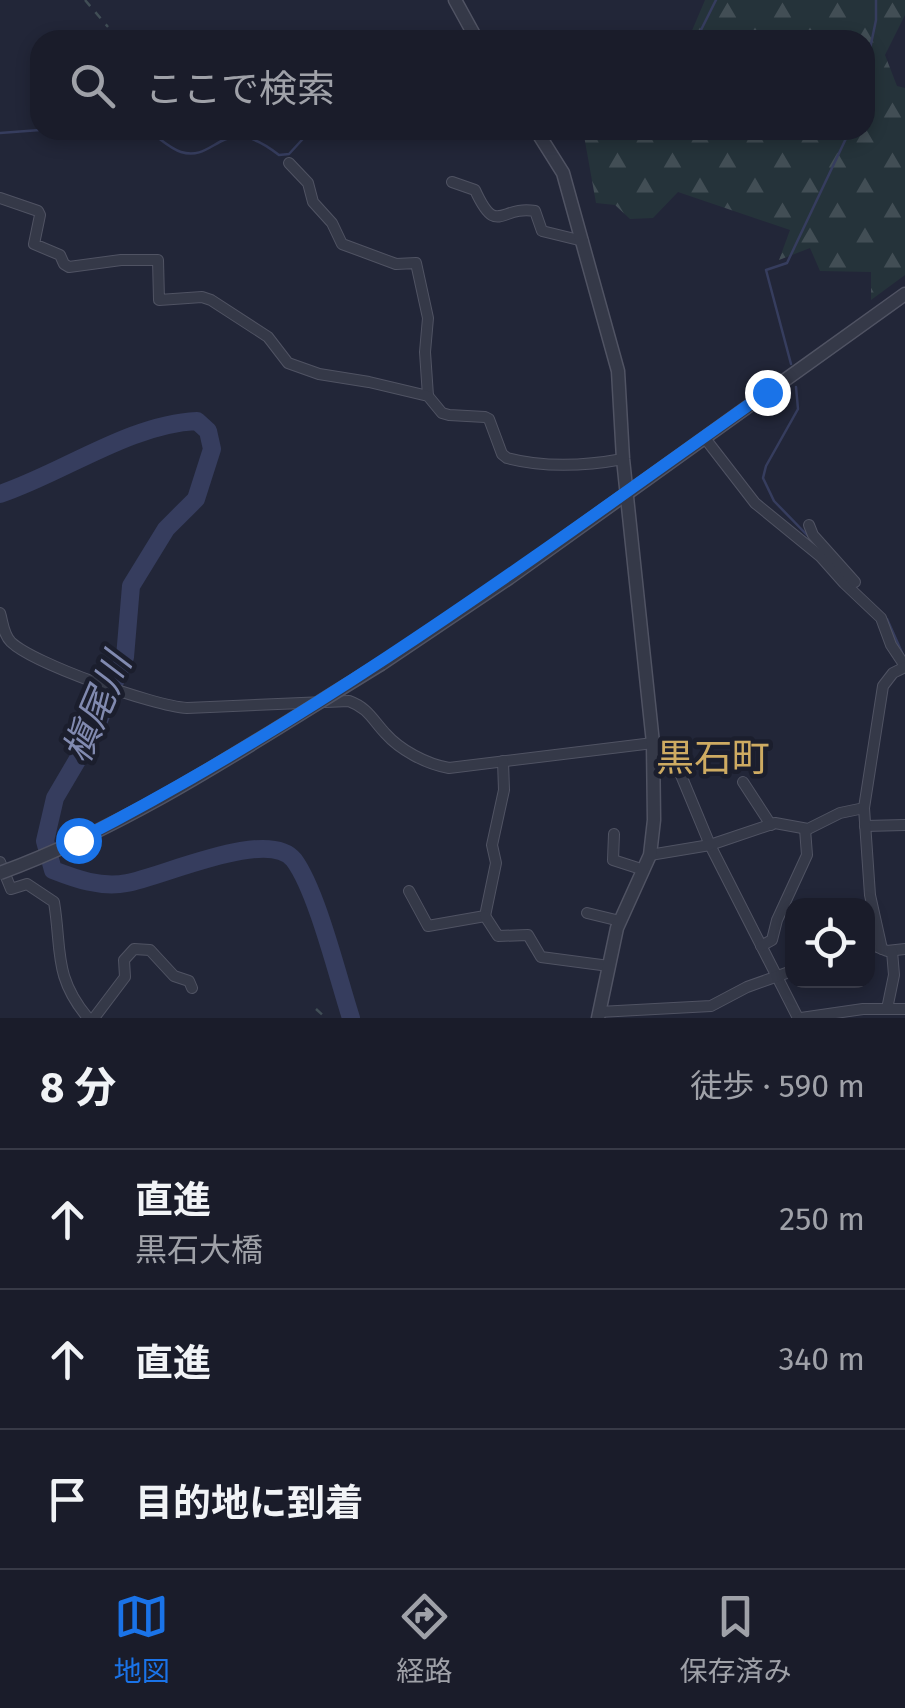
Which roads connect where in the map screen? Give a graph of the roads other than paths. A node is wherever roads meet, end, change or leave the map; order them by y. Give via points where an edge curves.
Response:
1 (455, 0) edge
2 (472, 30) edge
3 (542, 140) edge
4 (289, 163) dead end
5 (452, 182) dead end
6 (0, 198) edge
7 (583, 240) junction
8 (905, 294) edge
9 (428, 396) junction
10 (704, 436) junction
11 (623, 459) junction
12 (627, 492) junction
13 (810, 525) dead end
14 (842, 573) junction
15 (856, 582) dead end
16 (0, 612) edge
17 (905, 666) edge
18 (653, 743) junction
19 (503, 761) junction
20 (744, 782) dead end
21 (864, 808) junction
22 (770, 825) junction
23 (905, 825) edge
24 (864, 826) junction
25 (805, 829) junction
26 (614, 834) dead end
27 (710, 845) junction
28 (650, 855) junction
29 (0, 862) edge
30 (644, 870) junction
31 (0, 873) edge
32 (410, 891) dead end
33 (587, 913) dead end
34 (486, 916) junction
35 (620, 921) junction
36 (761, 946) junction
37 (875, 946) edge
38 (905, 948) edge
39 (887, 950) junction
40 (609, 966) junction
41 (785, 973) edge
42 (778, 976) junction
43 (192, 988) dead end
44 (887, 1009) junction
45 (905, 1009) edge
46 (709, 1012) edge
47 (599, 1015) edge
48 (797, 1017) edge
49 (91, 1018) edge

1 - 2 street
3 - 7 street via 563,173
4 - 9 street via 342,244 396,264 416,264 428,318
5 - 7 street via 475,190 490,215 530,209 542,230
6 - 9 street via 38,211 34,244 60,255 69,267 158,260 159,300 211,300 268,338 288,363
7 - 11 street via 618,371
8 - 10 street
9 - 11 street via 442,413 490,420 502,454 514,460 576,468
10 - 12 street
10 - 14 street via 755,503
11 - 12 street
12 - 18 street
12 - 31 street, bridge via 380,664 140,808
13 - 14 street
14 - 15 street
14 - 17 street via 881,618
16 - 19 street via 6,636 33,657 136,698 187,708 349,701 370,712 386,736 432,765
17 - 21 street via 883,686
18 - 19 street
18 - 27 street via 673,756
18 - 28 street
19 - 34 street
20 - 22 street
21 - 24 street
21 - 25 street
22 - 25 street
22 - 27 street
23 - 24 street
24 - 39 street via 870,895
25 - 36 street via 807,856 772,940
26 - 30 street via 613,860
27 - 28 street
27 - 36 street
28 - 30 street
29 - 49 street via 11,889 27,884 54,902 62,969 76,1004
30 - 35 street
32 - 34 street via 428,926
33 - 35 street
34 - 40 street via 498,936 528,935 541,957
35 - 40 street
36 - 42 street
37 - 39 street
38 - 39 street
39 - 44 street via 894,975
40 - 47 street
41 - 42 street
42 - 46 street
42 - 48 street
43 - 49 street via 150,950 134,949 124,960 125,978
44 - 45 street
44 - 48 street
46 - 47 street

